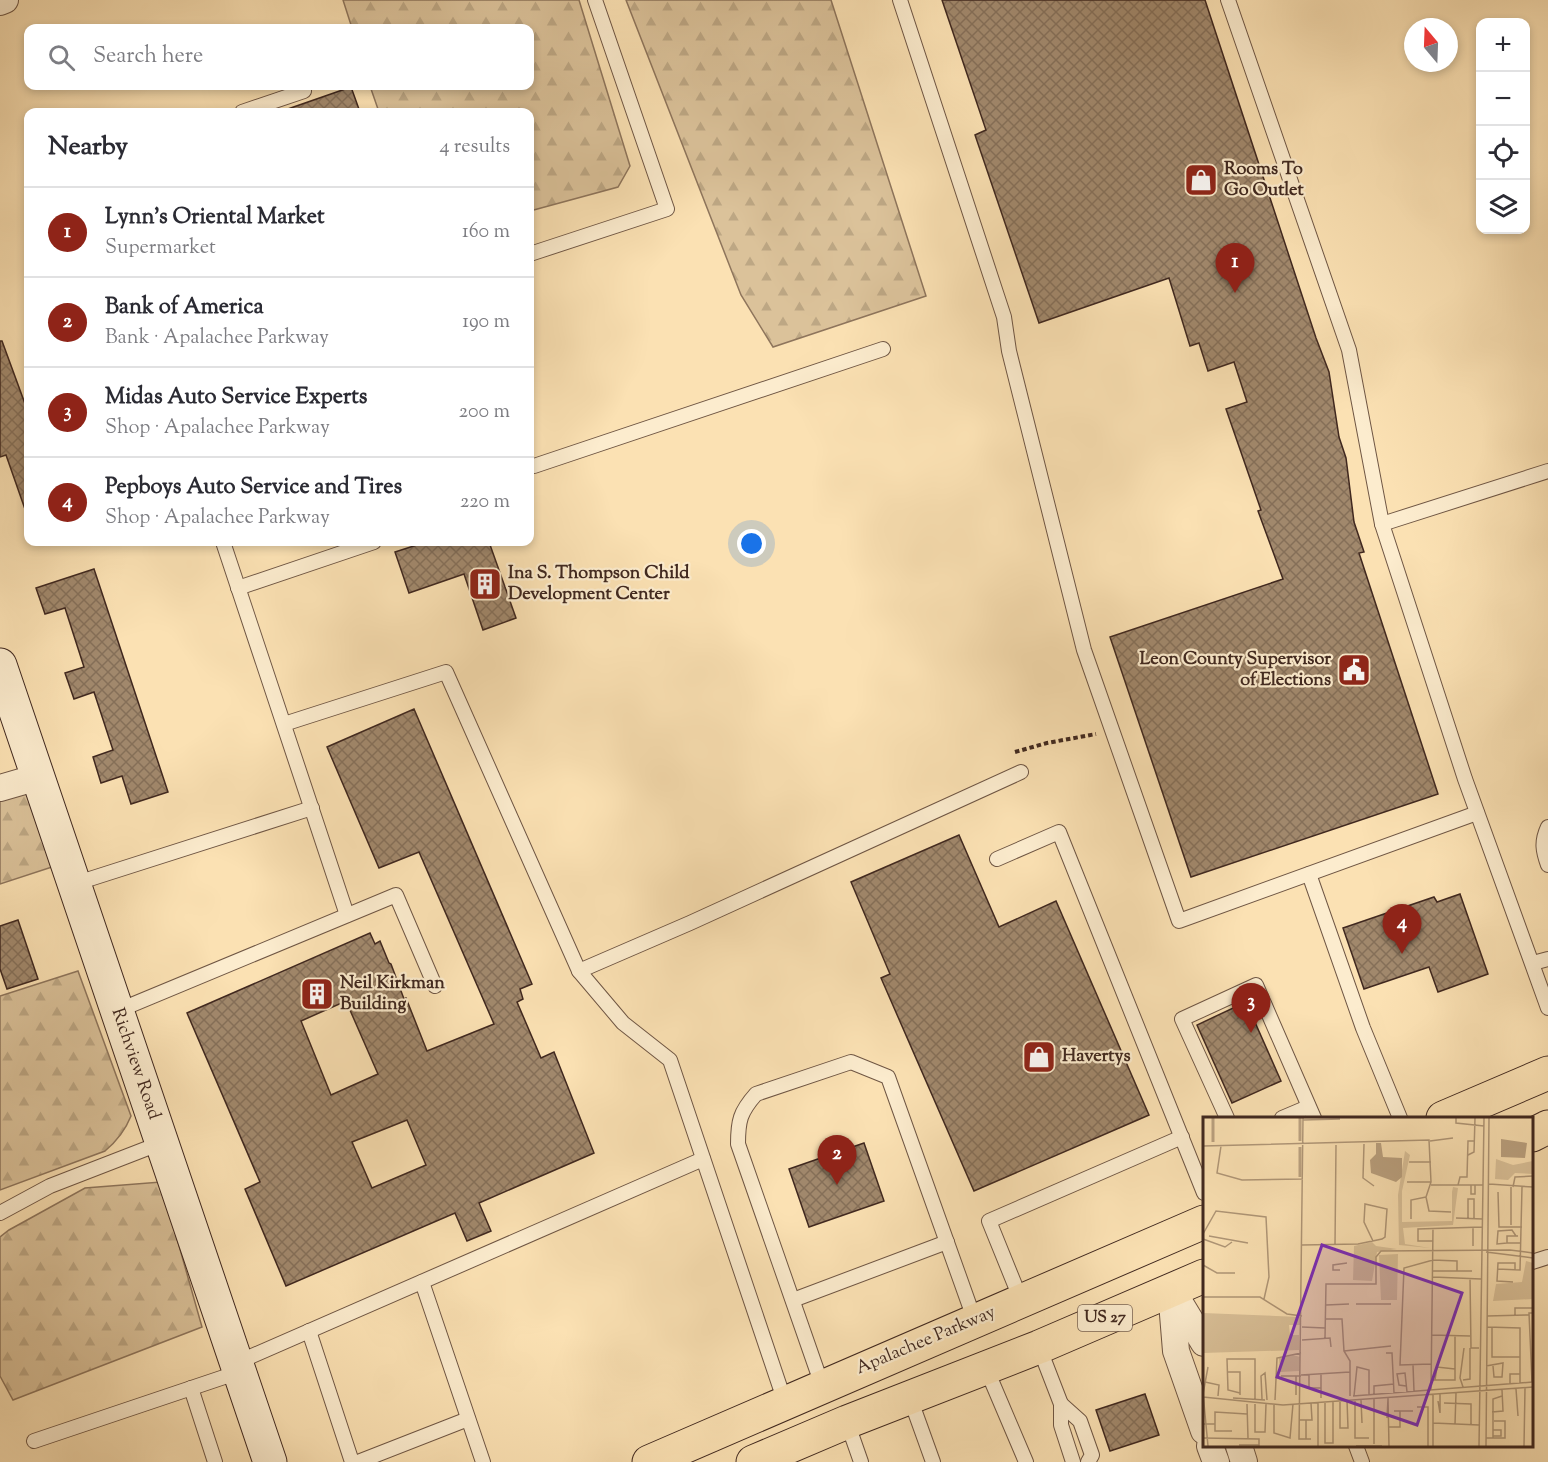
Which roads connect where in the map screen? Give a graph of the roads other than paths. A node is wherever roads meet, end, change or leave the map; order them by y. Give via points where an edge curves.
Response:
1 (5, 0) edge
2 (595, 0) edge
3 (900, 0) edge
4 (1228, 0) edge
5 (0, 2) edge
6 (304, 91) dead end
7 (254, 108) edge
8 (534, 253) edge
9 (883, 349) dead end
10 (534, 466) dead end
11 (1548, 471) edge
12 (1383, 524) junction
13 (224, 546) edge
14 (362, 546) edge
15 (238, 588) junction
16 (0, 665) edge
17 (284, 724) junction
18 (1021, 772) dead end
19 (38, 777) junction
20 (0, 788) edge
21 (312, 808) junction
22 (1477, 813) junction
23 (1548, 827) edge
24 (997, 859) dead end
25 (1548, 865) edge
26 (1309, 874) junction
27 (74, 884) junction
28 (347, 915) junction
29 (1548, 959) edge
30 (1533, 963) junction
31 (579, 972) junction
32 (435, 986) dead end
33 (1548, 1008) edge
34 (117, 1011) junction
35 (1548, 1073) edge
36 (1311, 1113) edge
37 (1226, 1117) edge
38 (1292, 1117) edge
39 (1399, 1117) edge
40 (1448, 1117) edge
41 (1548, 1127) edge
42 (1533, 1134) edge
43 (1182, 1137) junction
44 (161, 1143) junction
45 (703, 1159) junction
46 (1203, 1190) edge
47 (0, 1213) edge
48 (1203, 1222) edge
49 (947, 1242) junction
50 (1153, 1244) junction
51 (1548, 1257) edge
52 (1533, 1262) edge
53 (1203, 1276) edge
54 (422, 1282) junction
55 (1171, 1290) junction
56 (793, 1300) junction
57 (1021, 1300) junction
58 (975, 1321) junction
59 (309, 1331) junction
60 (1203, 1341) edge
61 (918, 1346) junction
62 (1039, 1347) junction
63 (237, 1368) junction
64 (986, 1368) junction
65 (822, 1385) junction
66 (191, 1388) junction
67 (910, 1398) junction
68 (785, 1402) junction
69 (1061, 1404) junction
70 (468, 1419) junction
71 (847, 1422) junction
72 (1203, 1428) edge
73 (34, 1441) dead end
74 (1210, 1447) edge
75 (1239, 1447) edge
76 (1356, 1447) edge
77 (770, 1459) edge
78 (215, 1462) edge
79 (270, 1462) edge
80 (352, 1462) edge
81 (358, 1462) edge
82 (483, 1462) edge
83 (649, 1462) edge
84 (861, 1462) edge
85 (933, 1462) edge
86 (1026, 1462) edge
87 (1073, 1462) edge
88 (1088, 1462) edge
89 (1215, 1462) edge
90 (1244, 1462) edge
91 (1362, 1462) edge

1 - 5 street
2 - 8 lane via 667,209
3 - 26 lane via 1004,318 1084,650 1179,921
4 - 12 lane via 1349,351
6 - 7 lane
9 - 10 lane
11 - 12 lane
12 - 22 lane
13 - 15 lane
14 - 15 lane
15 - 17 lane
16 - 19 street, Richview Road
17 - 21 lane
17 - 31 lane via 446,672
18 - 31 lane
19 - 20 street
19 - 27 street, Richview Road
21 - 27 lane
21 - 28 lane
22 - 26 lane
22 - 30 lane
23 - 25 lane via 1543,839
24 - 43 lane via 1059,832
26 - 39 lane
27 - 34 street, Richview Road
28 - 32 lane via 396,895
28 - 34 lane
29 - 30 lane
30 - 33 lane
31 - 45 lane via 622,1023 670,1060
34 - 44 street, Richview Road
35 - 40 main road
36 - 37 lane via 1256,985 1182,1019
36 - 38 lane
41 - 42 main road
43 - 46 lane
43 - 57 lane via 989,1221
44 - 47 lane via 50,1186
44 - 63 street, Richview Road
45 - 54 lane
45 - 68 lane
48 - 50 main road, Apalachee Parkway / US 27
49 - 56 lane
49 - 56 lane via 888,1077 851,1062 756,1094 738,1121 738,1144
49 - 58 lane
50 - 55 main road
50 - 57 main road, Apalachee Parkway / US 27
51 - 52 lane
53 - 55 main road, US 27
54 - 59 lane
54 - 70 lane
55 - 60 street
55 - 62 main road, US 27
55 - 72 street via 1176,1351
56 - 65 lane
57 - 58 main road, Apalachee Parkway / US 27
58 - 61 main road, Apalachee Parkway / US 27
59 - 63 lane
59 - 80 lane
61 - 65 main road, Apalachee Parkway / US 27
61 - 71 main road
62 - 64 main road, US 27
62 - 69 lane
63 - 66 lane
63 - 79 street, Richview Road
64 - 67 main road, US 27
64 - 86 lane
65 - 68 main road, Apalachee Parkway / US 27
66 - 73 lane
66 - 78 lane
67 - 71 main road, US 27
67 - 85 lane
68 - 71 main road
68 - 83 main road, Apalachee Parkway / US 27
69 - 87 lane via 1061,1425
69 - 88 lane via 1080,1421 1092,1455
70 - 81 lane
70 - 82 lane
71 - 77 main road, US 27
71 - 84 lane
74 - 89 street
75 - 90 street
76 - 91 lane

